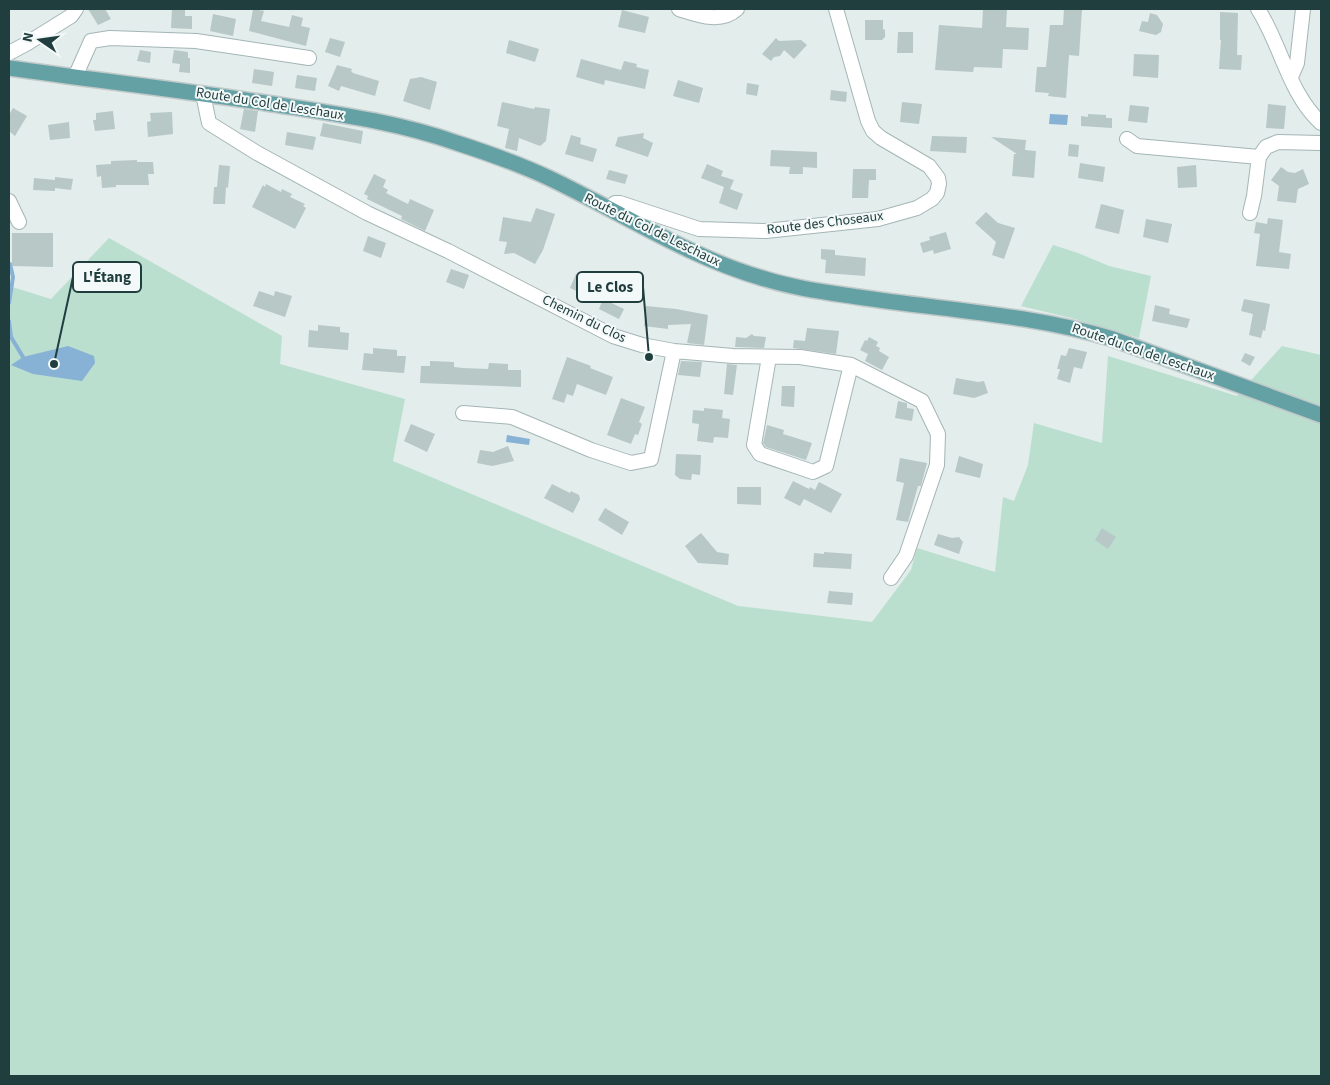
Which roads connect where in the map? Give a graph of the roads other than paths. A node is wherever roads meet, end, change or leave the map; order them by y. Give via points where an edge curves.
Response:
1 (76, 9) edge
2 (679, 9) edge
3 (737, 9) edge
4 (836, 9) edge
5 (1258, 9) edge
6 (1303, 9) edge
7 (9, 53) edge
8 (309, 58) dead end
9 (9, 68) edge
10 (75, 77) junction
11 (1291, 77) junction
12 (203, 94) junction
13 (1321, 123) edge
14 (1127, 139) dead end
15 (1321, 143) edge
16 (1258, 157) junction
17 (9, 202) edge
18 (609, 209) junction
19 (1250, 213) dead end
20 (19, 222) dead end
21 (674, 351) junction
22 (769, 357) junction
23 (851, 365) junction
24 (463, 413) dead end
25 (1321, 415) edge
26 (891, 578) dead end

1 - 7 street via 71,16
2 - 3 street via 715,18 730,15
4 - 18 street, Route des Choseaux via 873,131 929,166 939,184 932,199 917,208 878,219 766,231 699,228 620,203
5 - 11 street via 1270,26
6 - 11 street via 1297,63
8 - 10 street via 196,41 110,38 91,41
9 - 10 main road, Route du Col de Leschaux
10 - 12 main road, Route du Col de Leschaux
11 - 13 street via 1303,103
12 - 18 main road, Route du Col de Leschaux via 370,120 438,137 547,177
12 - 21 street, Chemin du Clos via 209,123 257,154 613,336
14 - 16 street via 1137,146
15 - 16 street via 1278,142 1266,147
16 - 19 street
17 - 20 street
18 - 25 main road, Route du Col de Leschaux via 715,262 759,278 808,290 1023,319 1087,331
21 - 22 street, Chemin du Clos
21 - 24 street via 652,459 631,463 512,417
22 - 23 street, Chemin du Clos via 800,357
22 - 23 street via 754,445 760,454 812,472 826,466
23 - 26 street, Chemin du Clos via 922,401 938,434 937,466 906,556

